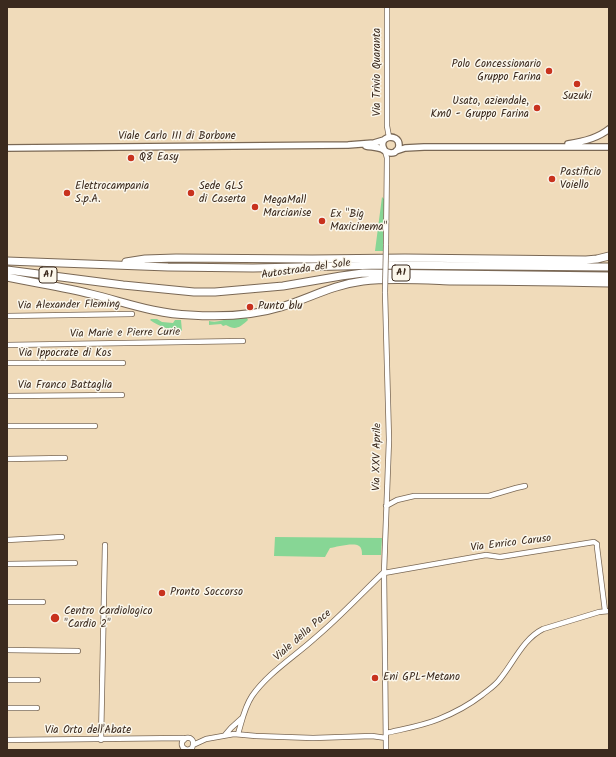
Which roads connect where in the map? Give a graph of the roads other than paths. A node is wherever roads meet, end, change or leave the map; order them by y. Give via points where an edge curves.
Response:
1 (387, 7) edge
2 (609, 129) edge
3 (386, 139) junction
4 (398, 140) junction
5 (348, 145) junction
6 (552, 146) junction
7 (424, 147) junction
8 (609, 147) edge
9 (7, 148) edge
10 (385, 151) junction
11 (395, 152) junction
12 (387, 165) junction
13 (609, 256) edge
14 (7, 261) edge
15 (110, 264) junction
16 (609, 267) edge
17 (7, 270) edge
18 (609, 276) edge
19 (7, 277) edge
20 (609, 283) edge
21 (132, 314) dead end
22 (7, 316) edge
23 (243, 341) dead end
24 (7, 345) edge
25 (7, 362) edge
26 (123, 363) dead end
27 (122, 395) dead end
28 (7, 396) edge
29 (7, 426) edge
30 (95, 426) dead end
31 (65, 458) dead end
32 (7, 459) edge
33 (526, 486) dead end
34 (386, 506) junction
35 (62, 537) dead end
36 (7, 540) edge
37 (105, 545) dead end
38 (75, 563) dead end
39 (7, 564) edge
40 (384, 573) junction
41 (7, 602) edge
42 (43, 602) dead end
43 (607, 611) edge
44 (7, 650) edge
45 (78, 651) dead end
46 (7, 680) edge
47 (38, 680) dead end
48 (7, 708) edge
49 (38, 708) dead end
50 (242, 718) junction
51 (238, 734) junction
52 (225, 735) junction
53 (386, 736) junction
54 (184, 738) junction
55 (169, 739) junction
56 (192, 739) junction
57 (206, 739) junction
58 (7, 740) edge
59 (101, 740) junction
60 (194, 745) junction
61 (182, 747) edge
62 (190, 750) edge
63 (386, 750) edge

1 - 3 street, Via Trivio Quaranta
2 - 6 main road, Viale Carlo III di Borbone via 580,142
3 - 4 main road, Viale Carlo III di Borbone via 394,137
3 - 5 main road, Viale Carlo III di Borbone via 374,143
3 - 10 main road via 382,146
4 - 7 main road, Viale Carlo III di Borbone via 404,144
4 - 11 main road via 399,147
5 - 9 main road, Viale Carlo III di Borbone
5 - 10 main road, Viale Carlo III di Borbone via 373,147
6 - 7 main road, Viale Carlo III di Borbone
6 - 8 main road, Viale Carlo III di Borbone
7 - 11 main road, Viale Carlo III di Borbone via 405,148
10 - 11 main road, Viale Carlo III di Borbone
10 - 12 street, Via XXV Aprile
11 - 12 street, Via XXV Aprile
12 - 34 street, Via XXV Aprile, bridge via 389,440
13 - 15 highway via 586,260 176,258
14 - 15 highway, Autostrada del Sole / A1
15 - 16 highway, Autostrada del Sole / A1 via 253,268 382,264
17 - 18 highway, Autostrada del Sole / A1 via 194,292 283,286 363,273
19 - 20 highway via 90,294 152,311 213,316 257,313 281,307 328,289 366,281
21 - 22 street, Via Alexander Fleming
23 - 24 street, Via Marie e Pierre Curie
25 - 26 street, Via Ippocrate di Kos
27 - 28 street, Via Franco Battaglia
29 - 30 street
31 - 32 street
33 - 34 street via 489,496 414,496
34 - 40 street, Via XXV Aprile
35 - 36 street
37 - 59 street
38 - 39 street
40 - 43 street, Via Enrico Caruso via 486,555 500,557 594,542 597,544
40 - 50 street, Viale della Pace via 338,618 264,682 250,698
40 - 53 street, Via XXV Aprile
41 - 42 street
43 - 53 street via 537,632 526,642 500,680 466,706 430,723
44 - 45 street
46 - 47 street
48 - 49 street
50 - 51 street, Viale della Pace
50 - 52 street
51 - 52 street
51 - 53 street via 314,738
52 - 57 street
53 - 63 street, Via XXV Aprile
54 - 55 street, Via Orto dell'Abate
54 - 56 street
54 - 61 street
55 - 59 street, Via Orto dell'Abate
55 - 61 street
56 - 57 street
56 - 60 street
57 - 60 street
58 - 59 street, Via Orto dell'Abate
60 - 62 street
61 - 62 street

